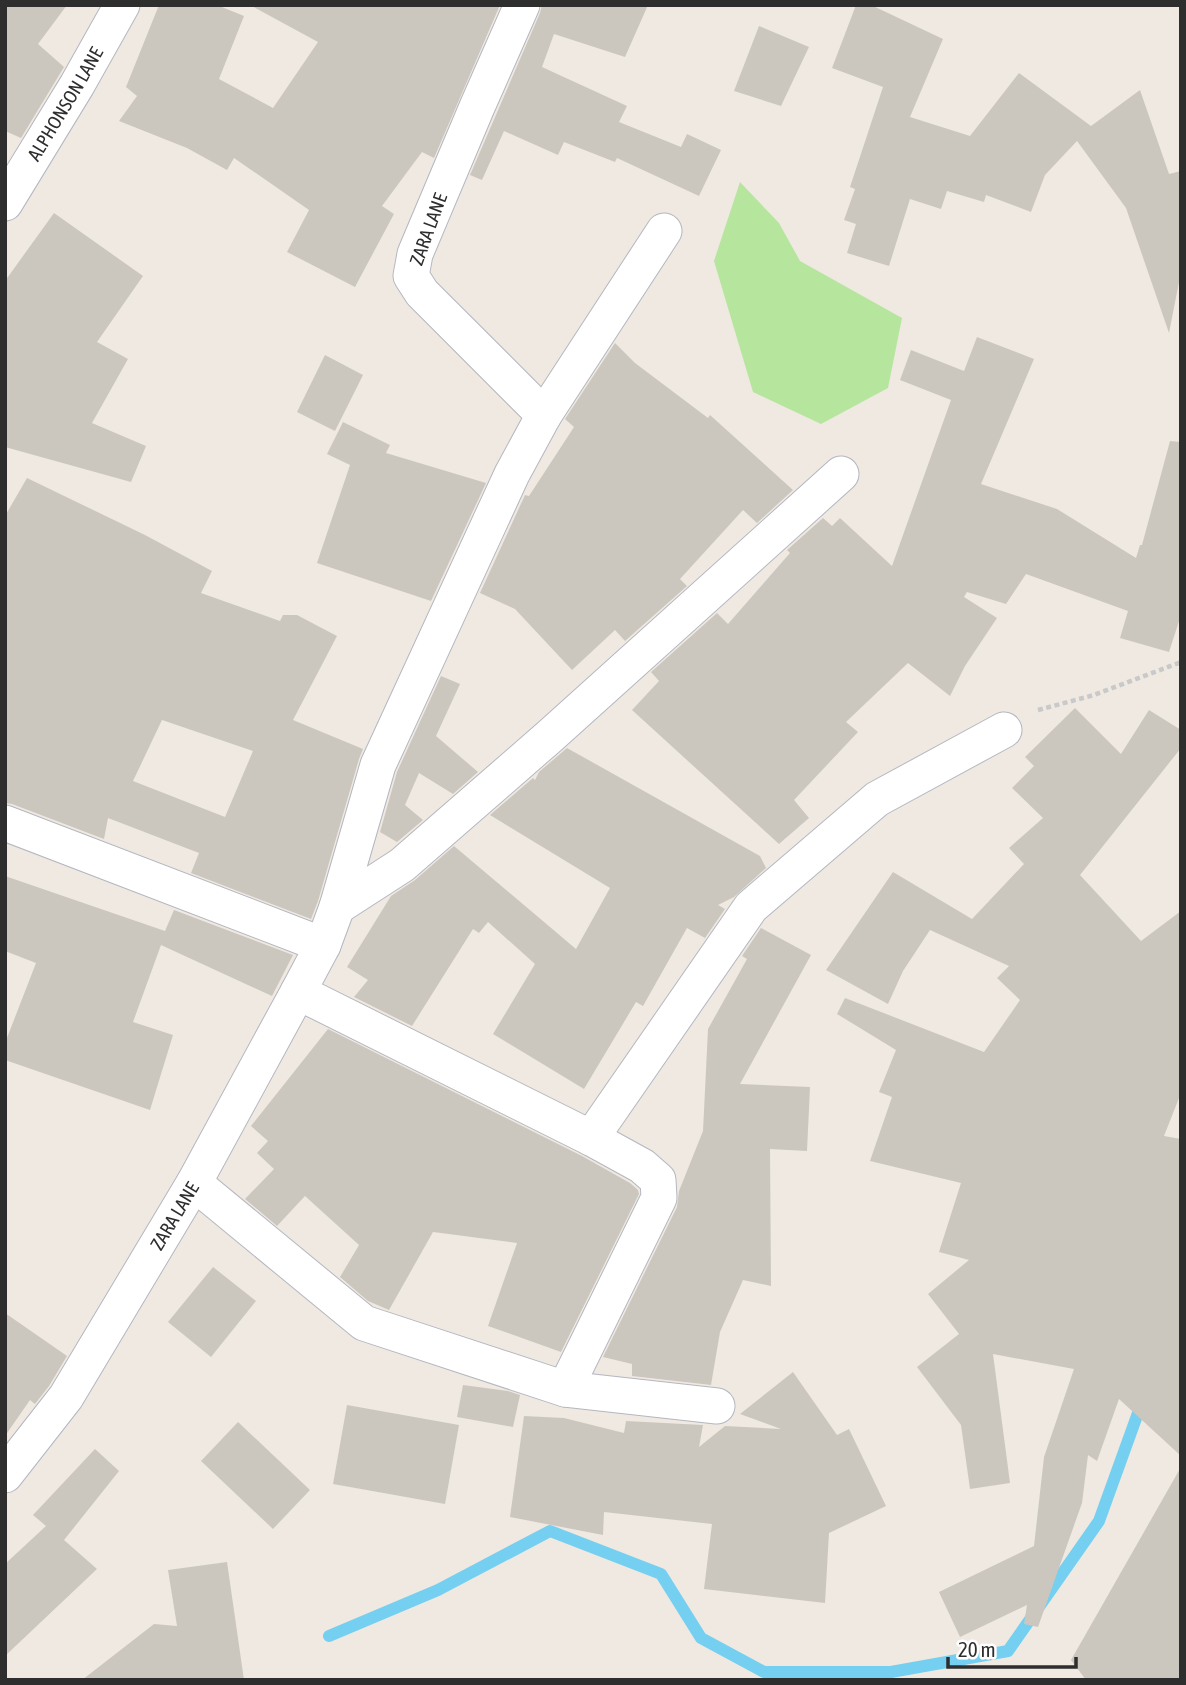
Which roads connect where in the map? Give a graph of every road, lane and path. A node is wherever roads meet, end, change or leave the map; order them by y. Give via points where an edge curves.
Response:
1 (122, 5) edge
2 (522, 5) edge
3 (5, 203) edge
4 (664, 231) dead end
5 (544, 415) junction
6 (841, 474) dead end
7 (1181, 662) edge
8 (1004, 730) joint
9 (5, 823) edge
10 (337, 907) junction
11 (323, 945) junction
12 (298, 992) junction
13 (591, 1138) junction
14 (194, 1183) junction
15 (565, 1390) junction
16 (717, 1406) dead end
17 (5, 1475) edge

1 - 3 street, ALPHONSON LANE
2 - 5 street, ZARA LANE via 415,254 411,275 422,293
4 - 5 street, ZARA LANE
5 - 10 street, ZARA LANE via 512,474 378,765
6 - 10 street via 402,865
7 - 8 path via 1094,695 1041,708
8 - 13 street via 877,799 751,907
9 - 11 street
10 - 11 street, ZARA LANE
11 - 12 street, ZARA LANE
12 - 13 street
12 - 14 street, ZARA LANE
13 - 15 street via 658,1180 659,1198
14 - 15 street via 364,1323
14 - 17 street, ZARA LANE via 66,1397
15 - 16 street

